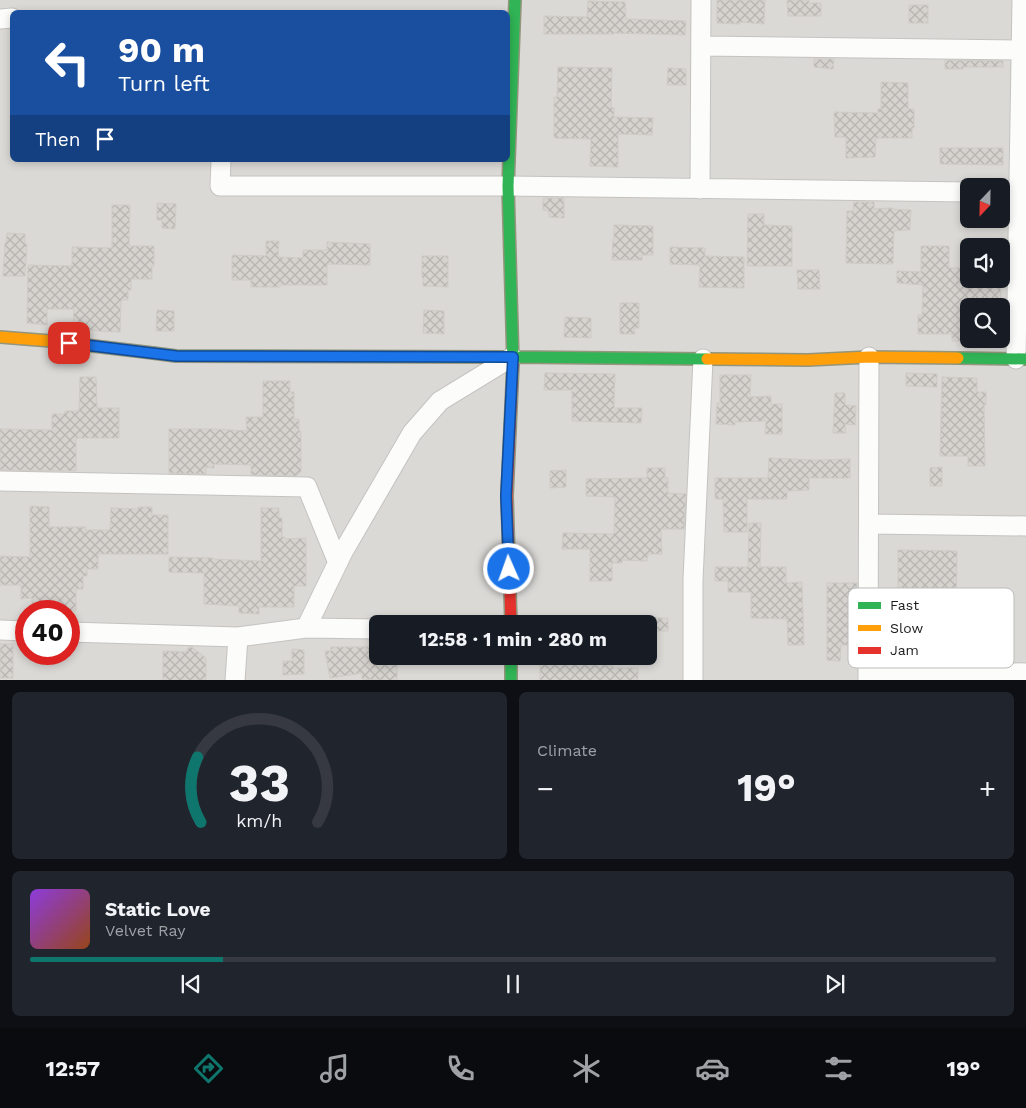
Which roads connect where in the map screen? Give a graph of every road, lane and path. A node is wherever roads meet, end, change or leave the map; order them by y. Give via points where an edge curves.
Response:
1 (515, 0) edge
2 (701, 0) edge
3 (1022, 0) edge
4 (511, 25) edge
5 (701, 46) junction
6 (1021, 50) junction
7 (510, 79) edge
8 (221, 162) edge
9 (508, 162) edge
10 (508, 186) junction
11 (700, 189) junction
12 (960, 192) edge
13 (1016, 192) edge
14 (0, 337) edge
15 (513, 357) junction
16 (869, 357) junction
17 (703, 359) junction
18 (1021, 359) edge
19 (0, 481) edge
20 (868, 524) junction
21 (1026, 526) edge
22 (338, 563) junction
23 (868, 588) edge
24 (511, 615) edge
25 (306, 628) junction
26 (369, 629) edge
27 (0, 630) edge
28 (15, 631) edge
29 (80, 632) edge
30 (238, 637) junction
31 (511, 665) edge
32 (1026, 672) edge
33 (868, 676) edge
34 (235, 680) edge
35 (511, 680) edge
36 (693, 680) edge

1 - 4 street
2 - 5 street
3 - 6 street
4 - 7 street
5 - 6 street
5 - 11 street
6 - 13 street
8 - 10 street via 220,186
9 - 10 street
10 - 11 street
10 - 15 street
11 - 12 street
13 - 18 street
14 - 15 street via 176,356
15 - 17 street
15 - 22 street via 440,400 412,433
15 - 24 street via 506,496
16 - 17 street
16 - 18 street
16 - 20 street
17 - 36 street via 693,580
19 - 22 street via 307,487
20 - 21 street
20 - 23 street
22 - 25 street
25 - 26 street
25 - 30 street
27 - 28 street
29 - 30 street
30 - 34 street
31 - 35 street
32 - 33 street

